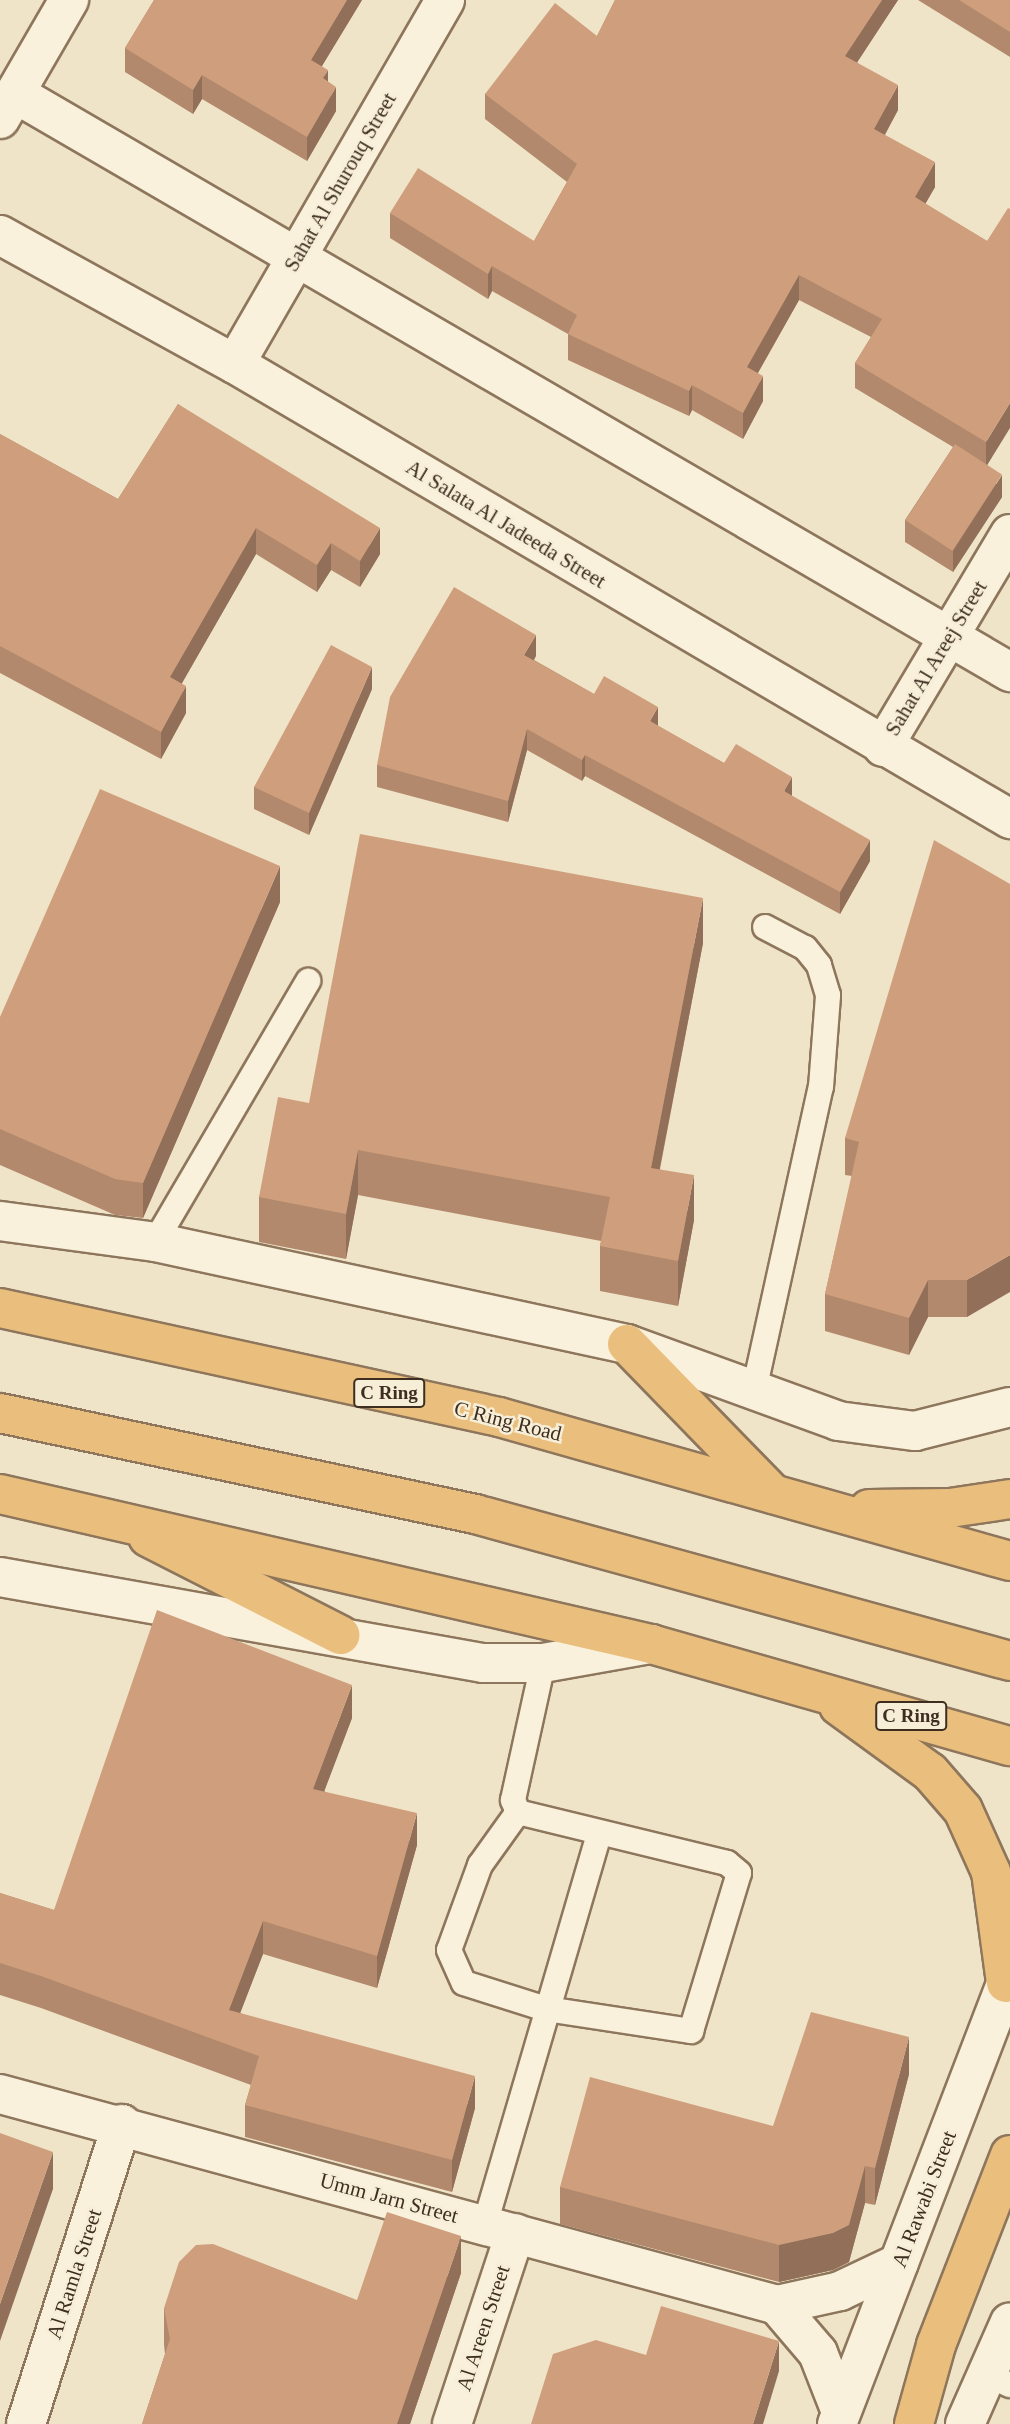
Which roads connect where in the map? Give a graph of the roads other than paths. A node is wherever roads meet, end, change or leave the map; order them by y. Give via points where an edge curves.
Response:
1 (69, 0) edge
2 (445, 0) edge
3 (8, 107) edge
4 (0, 235) edge
5 (297, 258) junction
6 (235, 364) junction
7 (1010, 534) edge
8 (949, 637) junction
9 (1010, 672) edge
10 (883, 747) junction
11 (1010, 819) edge
12 (765, 927) dead end
13 (308, 981) dead end
14 (0, 1221) edge
15 (155, 1242) junction
16 (0, 1293) edge
17 (0, 1308) edge
18 (69, 1321) junction
19 (627, 1345) junction
20 (755, 1386) junction
21 (1010, 1407) edge
22 (0, 1413) edge
23 (0, 1494) edge
24 (775, 1495) junction
25 (1010, 1499) edge
26 (827, 1509) junction
27 (103, 1513) junction
28 (1010, 1561) edge
29 (0, 1577) edge
30 (340, 1635) junction
31 (651, 1644) junction
32 (1010, 1661) edge
33 (543, 1663) junction
34 (811, 1687) junction
35 (1010, 1746) edge
36 (518, 1812) junction
37 (599, 1835) junction
38 (1008, 1978) edge
39 (546, 2009) junction
40 (0, 2094) edge
41 (122, 2124) junction
42 (1010, 2155) edge
43 (500, 2229) junction
44 (899, 2263) junction
45 (777, 2305) junction
46 (1002, 2359) edge
47 (839, 2418) edge
48 (26, 2424) edge
49 (452, 2424) edge
50 (914, 2424) edge
51 (965, 2424) edge

1 - 3 street
2 - 5 street, Sahat Al Shurouq Street
3 - 5 street
4 - 6 street, Al Salata Al Jadeeda Street
5 - 6 street, Sahat Al Shurouq Street
5 - 8 street
6 - 10 street, Al Salata Al Jadeeda Street
7 - 8 street, Sahat Al Areej Street
8 - 9 street
8 - 10 street, Sahat Al Areej Street
10 - 11 street, Al Salata Al Jadeeda Street
12 - 20 lane via 805,948 819,965 828,995 821,1087
13 - 15 lane
14 - 15 street
15 - 19 street
16 - 18 highway
17 - 18 highway, C Ring Road / C Ring
18 - 24 highway, C Ring Road / C Ring via 499,1417
19 - 20 street
19 - 24 highway
20 - 21 street via 838,1421 915,1431
22 - 32 highway via 475,1514
23 - 27 highway, C Ring
24 - 26 highway, C Ring Road / C Ring
25 - 26 highway via 950,1508
26 - 28 highway, C Ring Road / C Ring
27 - 30 highway
27 - 31 highway, C Ring
29 - 30 street
30 - 33 street via 483,1663
31 - 33 street
31 - 34 highway, C Ring
33 - 36 lane via 513,1800
34 - 35 highway, C Ring
34 - 38 highway via 930,1772 963,1810 991,1872
36 - 37 lane
36 - 39 lane via 480,1865 449,1950 451,1968 464,1983
37 - 39 lane
37 - 39 lane via 737,1868 740,1879 698,2023 681,2033
38 - 44 street, Al Rawabi Street
39 - 43 lane
40 - 41 street, Umm Jarn Street
41 - 43 street, Umm Jarn Street
41 - 48 street, Al Ramla Street
42 - 50 highway via 936,2345
43 - 45 street, Umm Jarn Street
43 - 49 street, Al Areen Street
44 - 45 street, Umm Jarn Street via 840,2291
44 - 47 street, Al Rawabi Street
45 - 47 street via 818,2353
46 - 51 street

